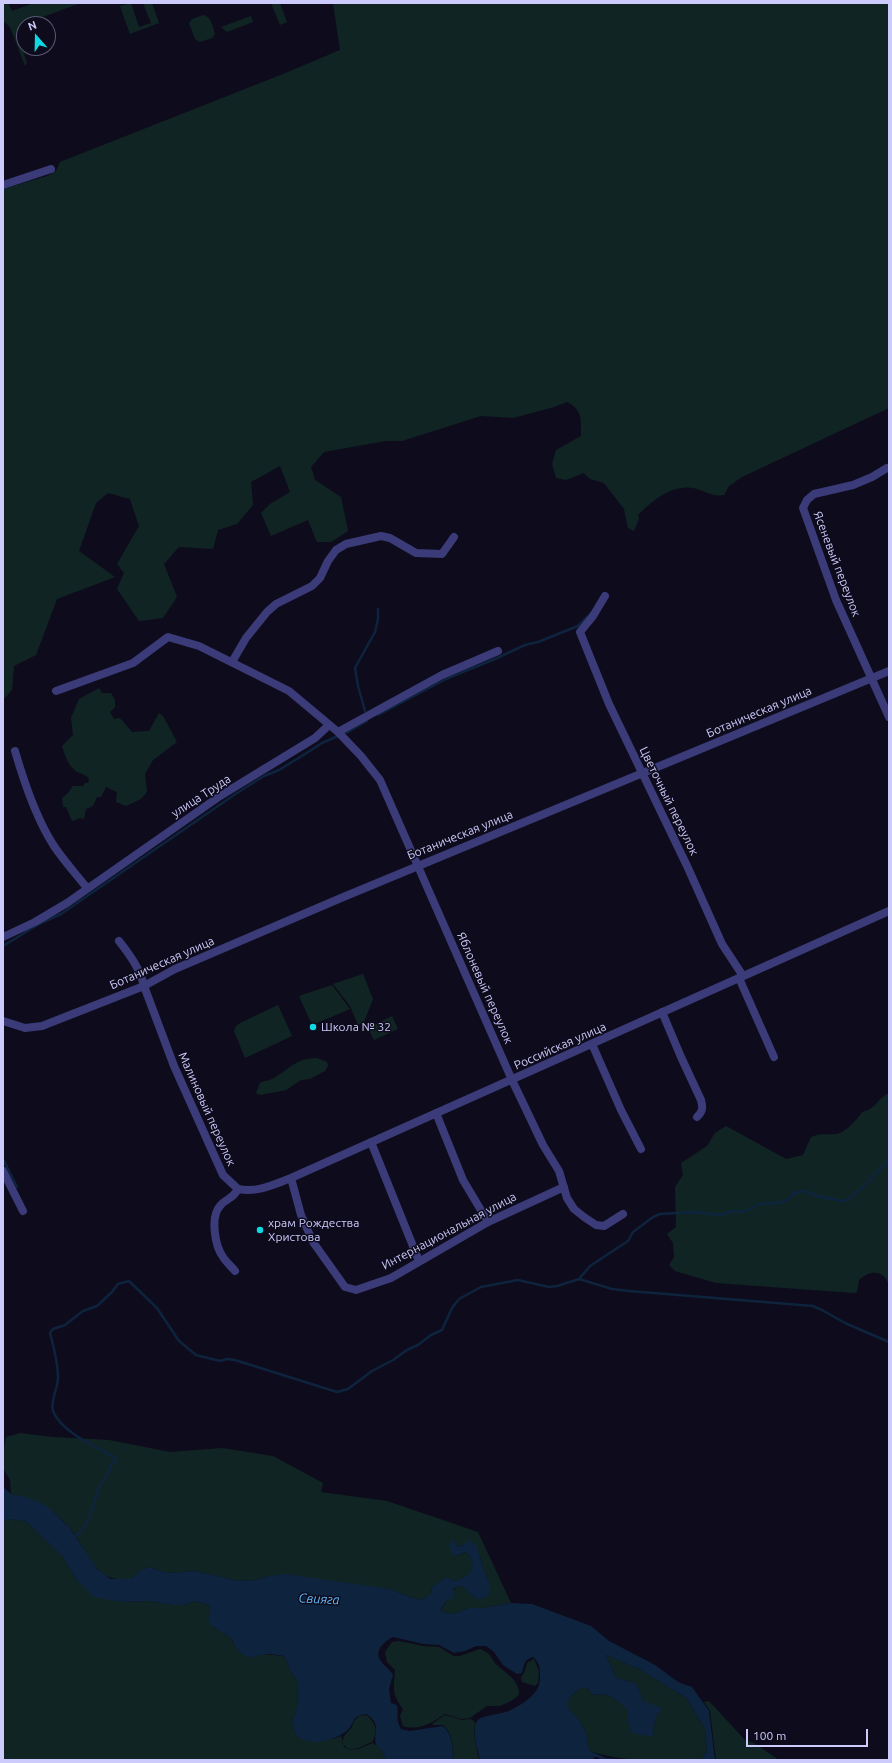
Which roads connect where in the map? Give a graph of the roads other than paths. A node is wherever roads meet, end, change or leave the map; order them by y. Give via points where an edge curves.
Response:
1 (51, 169) dead end
2 (3, 185) edge
3 (887, 468) dead end
4 (454, 537) dead end
5 (605, 596) dead end
6 (498, 650) dead end
7 (232, 662) junction
8 (889, 671) edge
9 (871, 678) junction
10 (56, 691) dead end
11 (889, 717) edge
12 (329, 725) junction
13 (338, 732) junction
14 (15, 752) dead end
15 (642, 773) junction
16 (418, 865) junction
17 (87, 888) junction
18 (889, 911) edge
19 (3, 937) edge
20 (119, 941) dead end
21 (741, 977) junction
22 (144, 986) junction
23 (662, 1012) junction
24 (3, 1021) edge
25 (592, 1044) junction
26 (774, 1057) dead end
27 (512, 1080) junction
28 (436, 1112) junction
29 (697, 1117) dead end
30 (371, 1142) junction
31 (640, 1149) dead end
32 (3, 1171) edge
33 (291, 1178) junction
34 (564, 1187) junction
35 (238, 1189) junction
36 (23, 1211) dead end
37 (623, 1214) dead end
38 (488, 1222) junction
39 (419, 1261) junction
40 (235, 1271) dead end

1 - 2 street
3 - 9 street, Ясеневый переулок via 853,485 814,494 806,500 803,508 836,600
4 - 7 street via 442,554 416,553 390,538 381,536 346,544 336,550 320,578 312,586 276,604 267,612 246,638
5 - 15 street, Цветочный переулок via 580,632 609,704
6 - 13 street via 442,675
7 - 10 street, Яблоневый переулок via 199,646 168,637 133,663
7 - 12 street, Яблоневый переулок via 289,691
8 - 9 street, Ботаническая улица
9 - 11 street, Ясеневый переулок
9 - 15 street, Ботаническая улица
12 - 13 street, Яблоневый переулок
12 - 17 street, улица Труда via 315,738 220,796
13 - 16 street, Яблоневый переулок via 380,780
14 - 17 street via 44,829
15 - 16 street, Ботаническая улица
15 - 21 street, Цветочный переулок via 722,944
16 - 22 street, Ботаническая улица via 175,969
16 - 27 street, Яблоневый переулок
17 - 19 street, улица Труда via 35,922
18 - 21 street, Российская улица
20 - 22 street, Малиновый переулок via 142,975
21 - 23 street, Российская улица
21 - 26 street, Цветочный переулок
22 - 24 street, Ботаническая улица via 42,1026 24,1028
22 - 35 street, Малиновый переулок via 174,1066 223,1175
23 - 25 street, Российская улица
23 - 29 street via 701,1100 702,1112
25 - 27 street, Российская улица
25 - 31 street
27 - 28 street, Российская улица
27 - 34 street, Яблоневый переулок via 543,1145 559,1171
28 - 30 street, Российская улица
28 - 38 street via 463,1180
30 - 33 street, Российская улица
30 - 39 street
32 - 36 street
33 - 35 street, Российская улица via 259,1190
33 - 39 street, Интернациональная улица via 301,1214 313,1242 345,1287 356,1290 391,1278
34 - 37 street, Яблоневый переулок via 574,1209 596,1225 604,1226
34 - 38 street, Интернациональная улица
35 - 40 street via 234,1196 219,1207 214,1221 222,1257
38 - 39 street, Интернациональная улица

